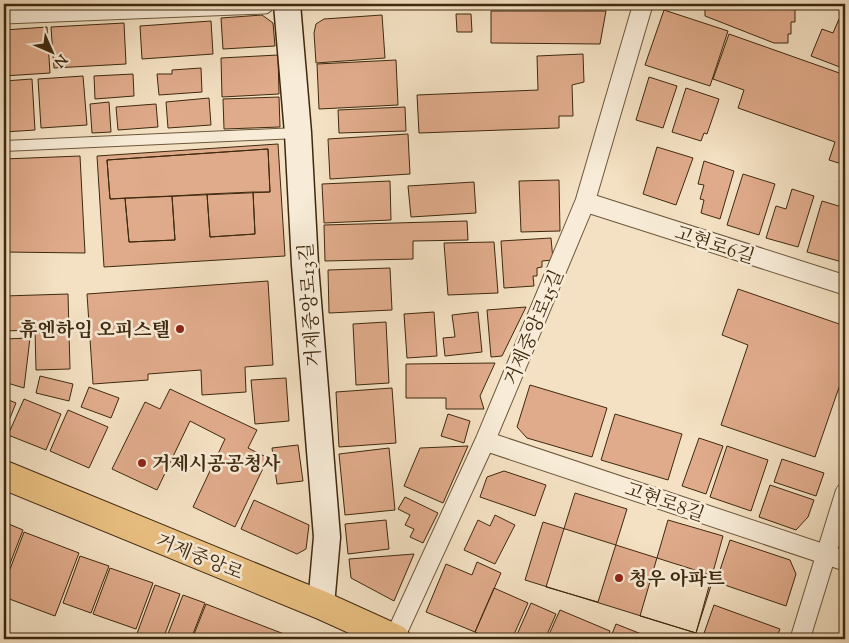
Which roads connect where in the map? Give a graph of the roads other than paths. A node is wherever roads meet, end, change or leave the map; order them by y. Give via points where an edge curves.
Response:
1 (264, 4) edge
2 (287, 4) edge
3 (643, 4) edge
4 (4, 14) edge
5 (298, 133) junction
6 (4, 146) edge
7 (585, 202) junction
8 (845, 286) edge
9 (484, 441) junction
10 (4, 475) edge
11 (845, 493) edge
12 (826, 555) junction
13 (845, 561) edge
14 (321, 605) junction
15 (394, 639) edge
16 (800, 639) edge

1 - 4 street
2 - 5 street, 거제중앙로13길
3 - 7 street, 거제중앙로15길
5 - 6 lane
5 - 14 street, 거제중앙로13길 via 327,537
7 - 8 street, 고현로6길
7 - 9 street, 거제중앙로15길
9 - 12 street, 고현로8길
9 - 15 street, 거제중앙로15길
10 - 14 main road, 거제중앙로
11 - 12 street
12 - 13 street, 고현로8길
12 - 16 street
14 - 15 main road, 거제중앙로

